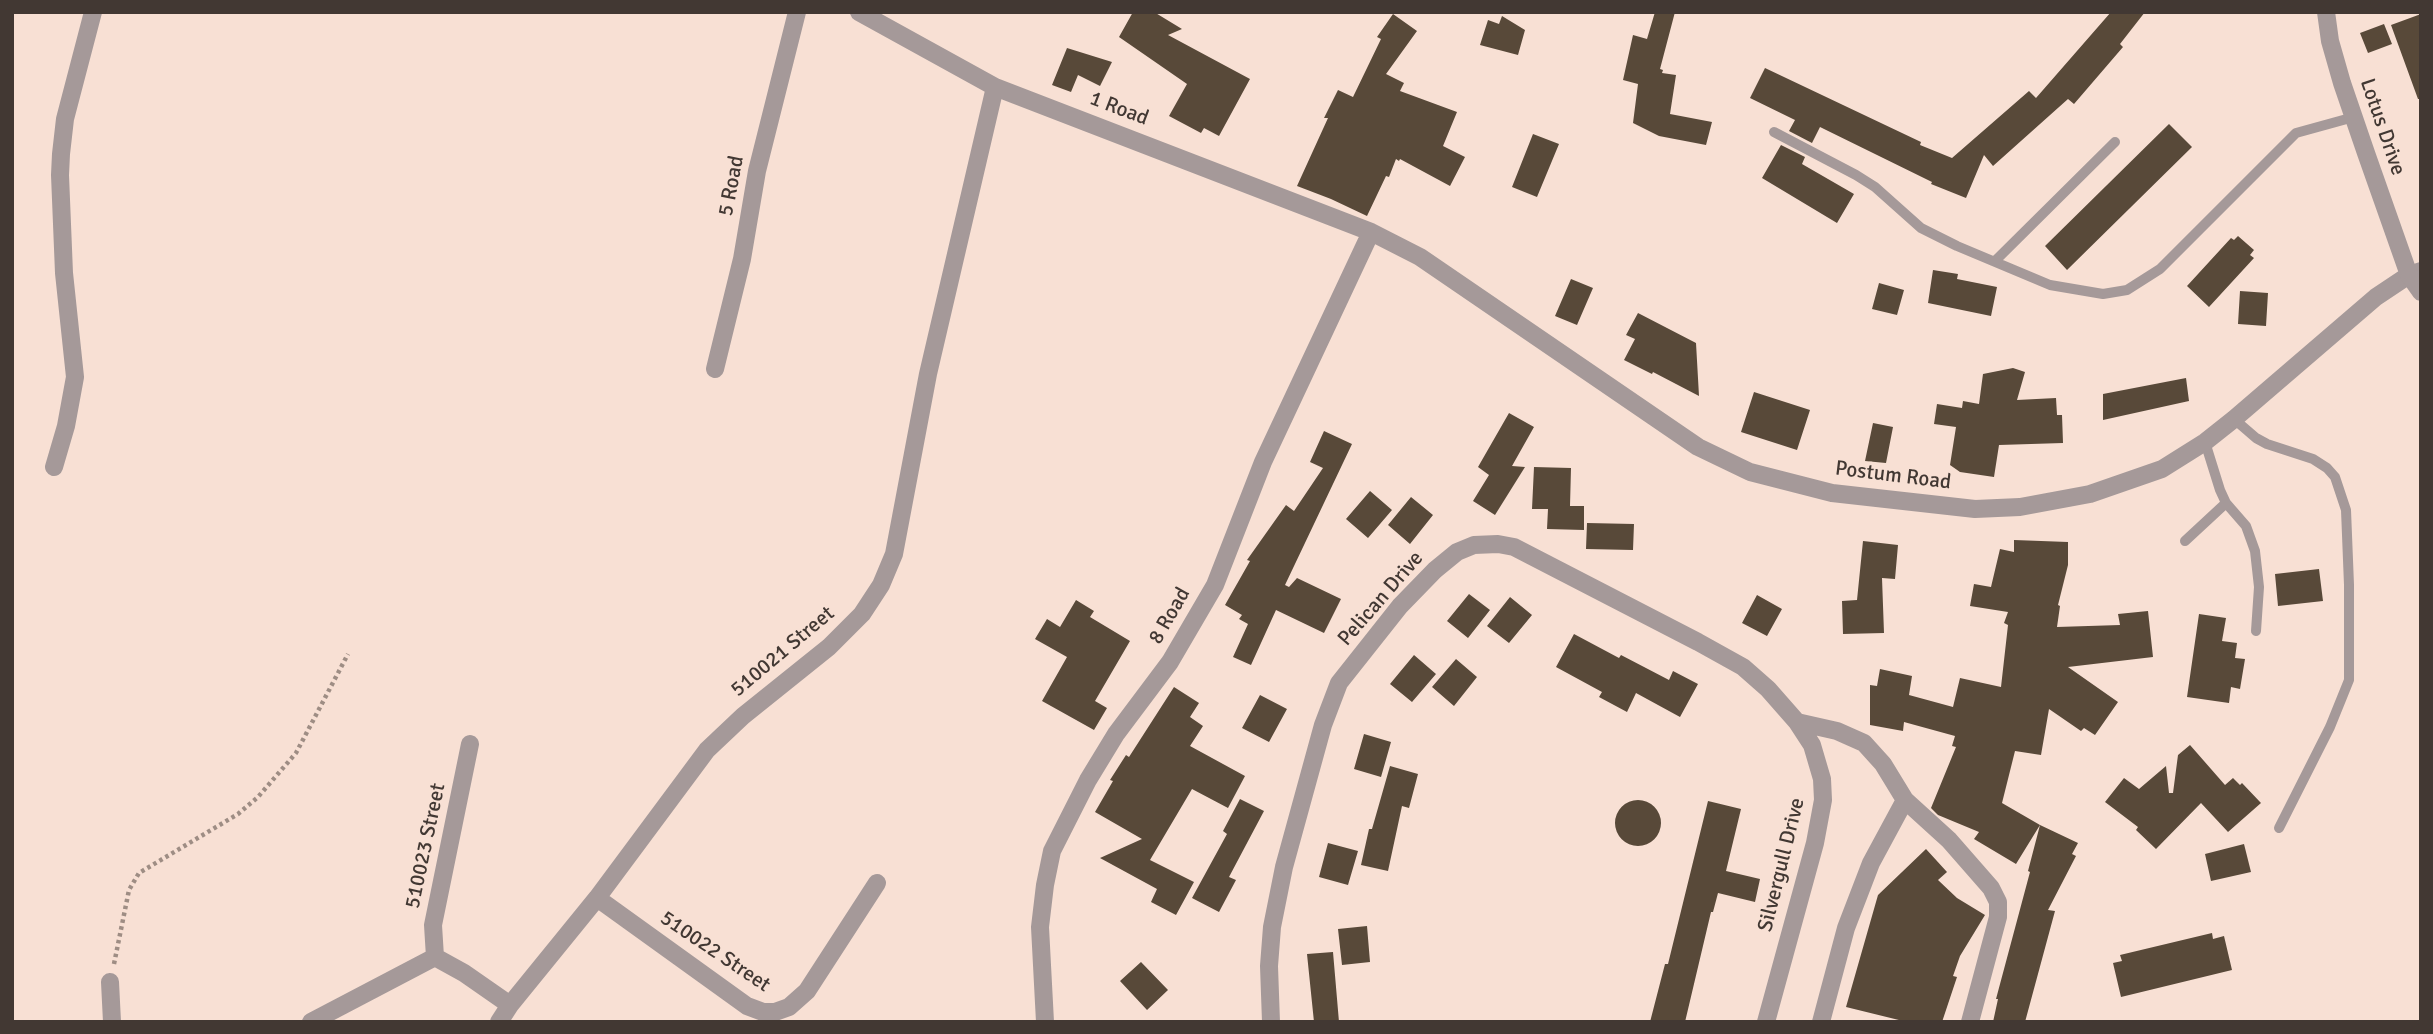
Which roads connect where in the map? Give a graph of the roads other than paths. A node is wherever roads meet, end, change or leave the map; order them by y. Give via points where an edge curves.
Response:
1 (93, 12) edge
2 (797, 12) edge
3 (859, 12) edge
4 (2326, 12) edge
5 (995, 87) junction
6 (2354, 117) junction
7 (1774, 132) dead end
8 (2115, 142) dead end
9 (1371, 232) junction
10 (1995, 261) junction
11 (2415, 273) edge
12 (2421, 292) edge
13 (715, 369) dead end
14 (2234, 419) junction
15 (2205, 442) junction
16 (54, 467) dead end
17 (2226, 503) junction
18 (2185, 541) dead end
19 (2256, 631) dead end
20 (1797, 722) junction
21 (470, 744) dead end
22 (1905, 800) junction
23 (2279, 828) dead end
24 (877, 883) dead end
25 (597, 898) junction
26 (435, 957) junction
27 (110, 982) road end
28 (510, 1005) junction
29 (112, 1022) edge
30 (311, 1022) edge
31 (499, 1022) edge
32 (1045, 1022) edge
33 (1271, 1022) edge
34 (1766, 1022) edge
35 (1821, 1022) edge
36 (1970, 1022) edge

1 - 16 street via 61,154 64,273 75,377
2 - 13 street, 5 Road
3 - 5 street, 1 Road
4 - 6 street, Lotus Drive via 2330,41
5 - 9 street, 1 Road
5 - 25 street, 510021 Street via 928,374 894,554 880,585 862,614 829,647 707,750
6 - 10 lane via 2289,138 2182,249 2127,290 2103,294 2050,285
6 - 11 street, Lotus Drive
7 - 10 lane via 1875,187 1921,228
8 - 10 lane
9 - 15 street, Postum Road via 1420,257 1699,447 1750,472 1832,493 1975,509 2020,507 2102,490 2162,468
9 - 32 street, 8 Road via 1263,461 1215,585 1170,662 1116,734 1052,851 1040,927
11 - 12 street, Lotus Drive
11 - 14 street, Postum Road via 2375,298
14 - 15 street, Postum Road
14 - 23 lane via 2267,444 2327,468 2335,477 2346,510 2348,680 2330,727
15 - 17 lane
17 - 18 lane
17 - 19 lane via 2246,526 2255,551 2259,587
20 - 22 street via 1864,743
20 - 33 street, Pelican Drive via 1743,667 1521,551 1498,544 1474,545 1457,552 1408,597 1339,683 1284,867 1272,927
20 - 34 street, Silvergull Drive via 1812,745 1823,800
21 - 26 street, 510023 Street via 433,925
22 - 35 street via 1871,863 1846,928
22 - 36 street via 1979,872 1998,902
24 - 25 street, 510022 Street via 807,991 789,1007 775,1012 747,1006
25 - 28 street, 510021 Street
26 - 28 street
26 - 30 street
27 - 29 street
28 - 31 street, 510021 Street

